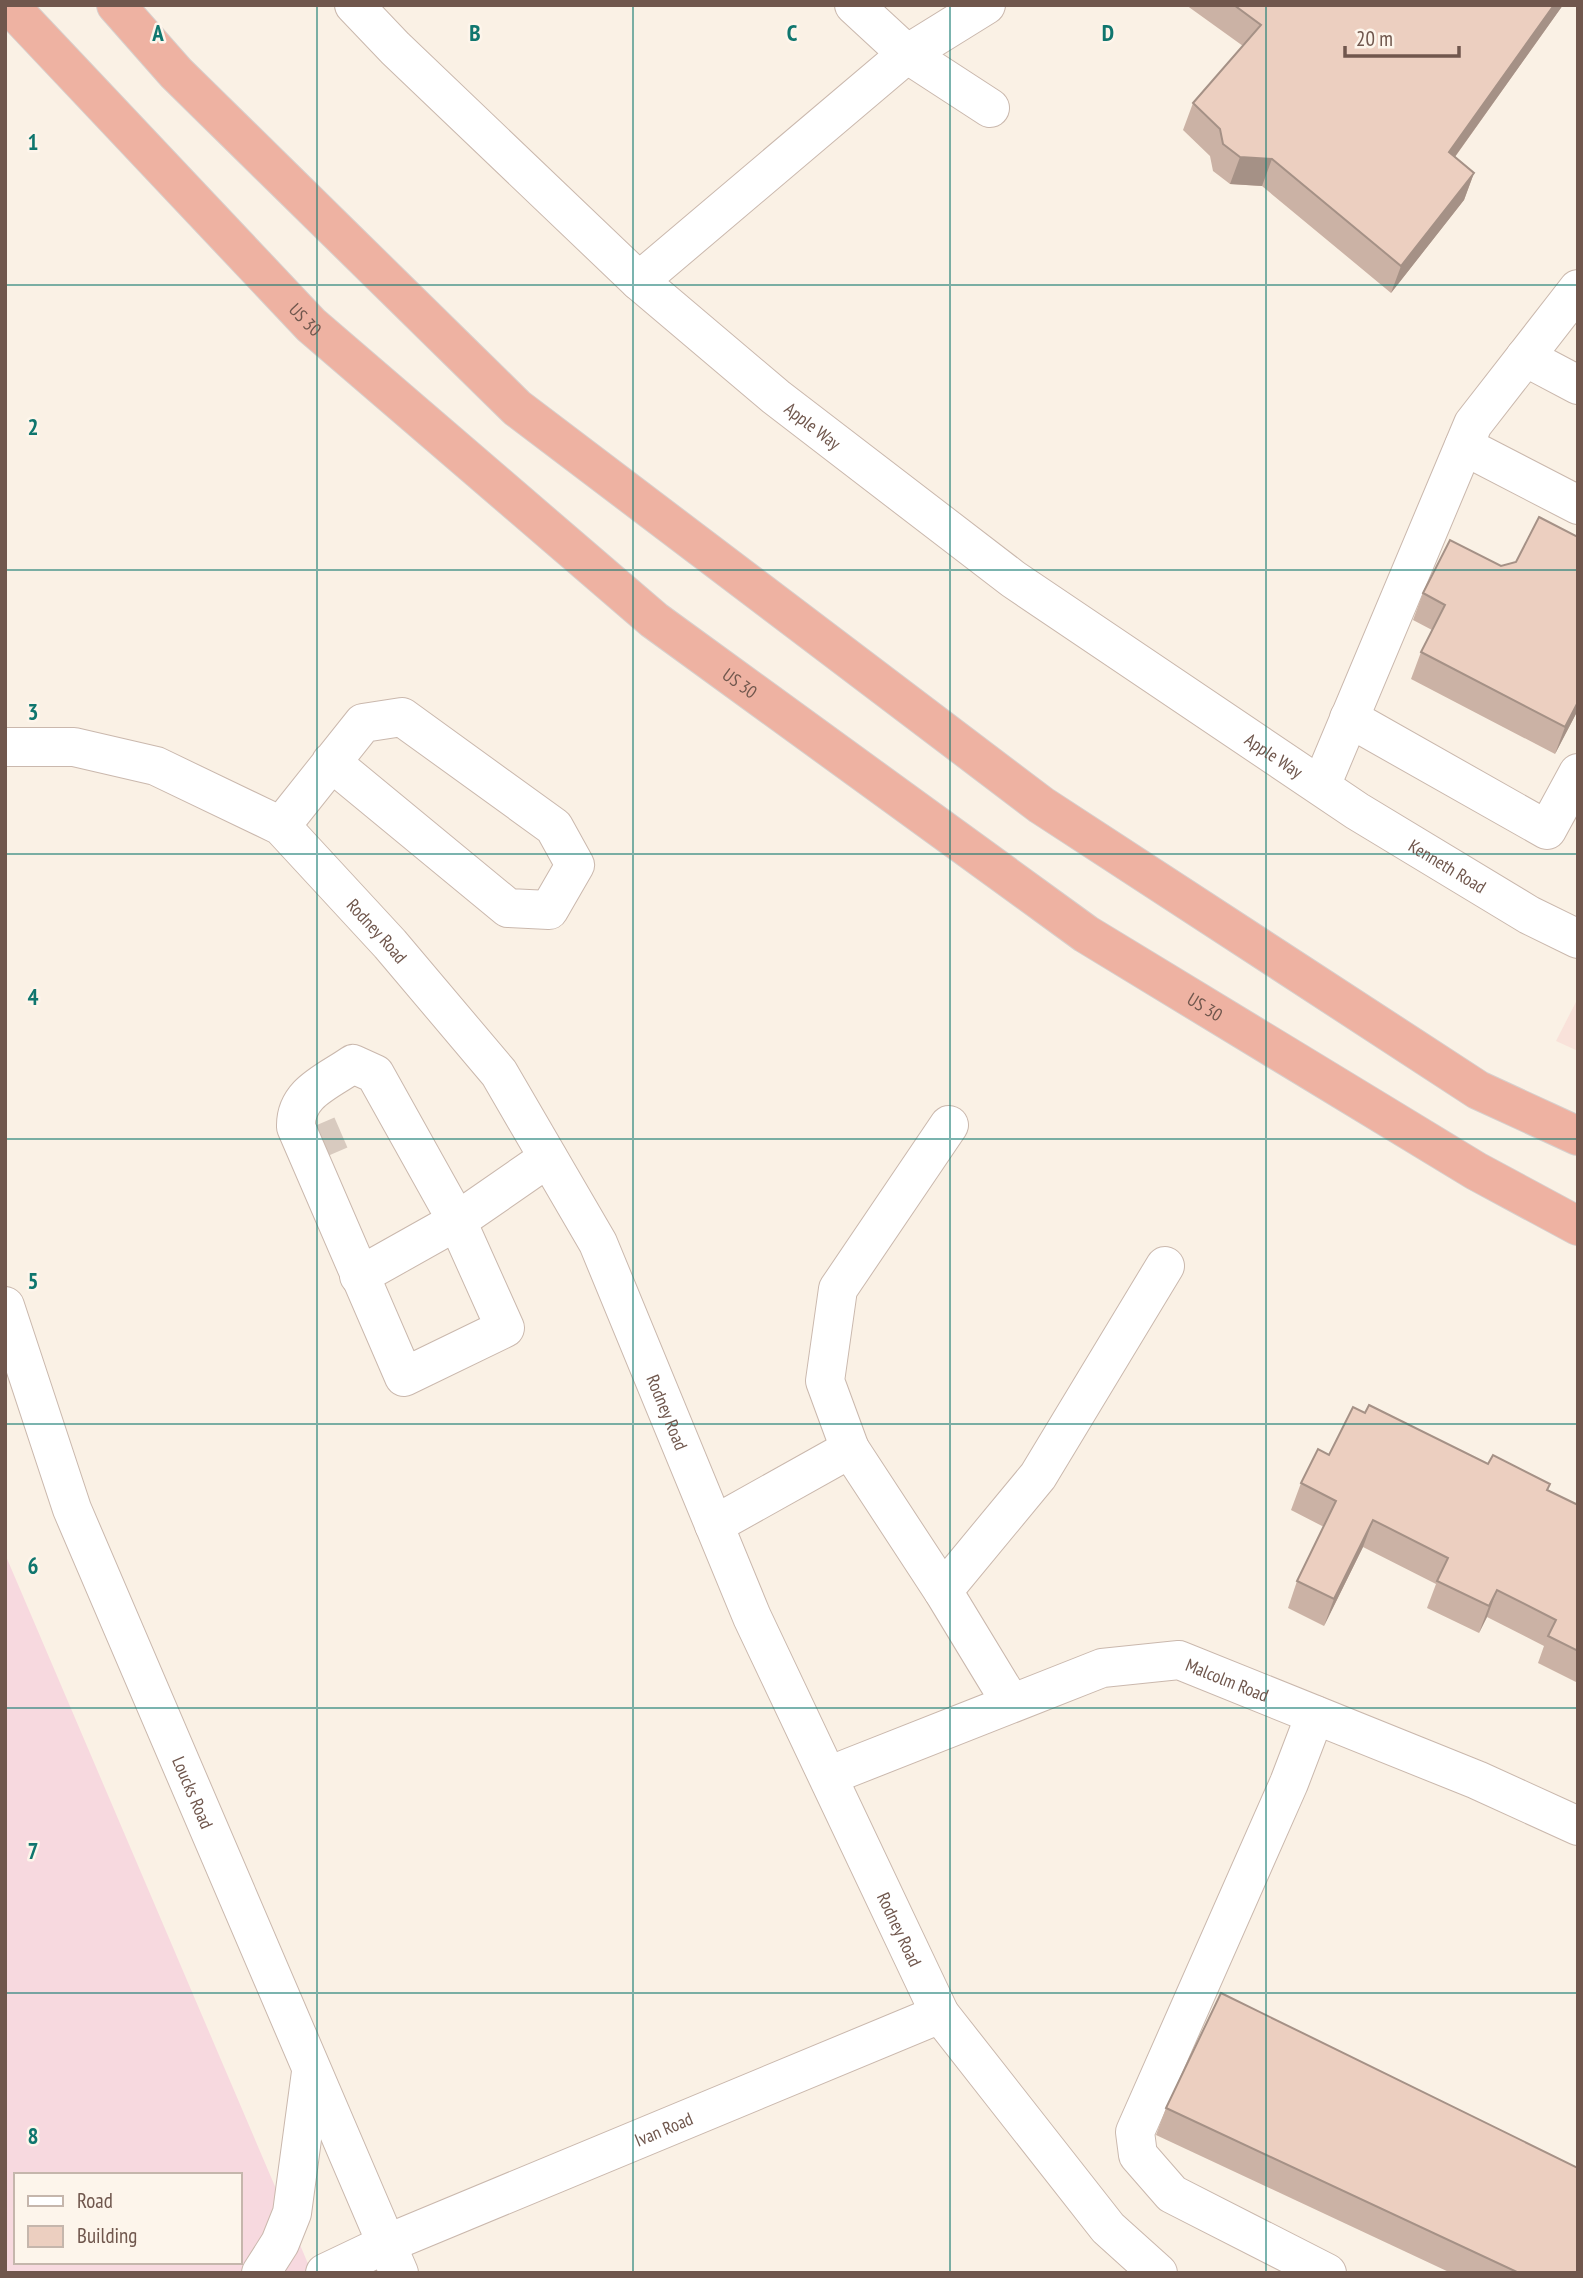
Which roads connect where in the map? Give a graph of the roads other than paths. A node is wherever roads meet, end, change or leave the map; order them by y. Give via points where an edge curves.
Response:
1 (116, 5) edge
2 (354, 5) edge
3 (854, 5) edge
4 (986, 5) edge
5 (16, 25) edge
6 (906, 54) junction
7 (990, 108) dead end
8 (639, 281) junction
9 (1578, 289) edge
10 (1525, 356) junction
11 (1578, 385) edge
12 (1464, 446) junction
13 (1578, 505) edge
14 (1349, 718) junction
15 (5, 747) edge
16 (331, 762) junction
17 (1578, 773) edge
18 (1321, 786) junction
19 (281, 826) junction
20 (1578, 939) edge
21 (320, 1124) junction
22 (949, 1125) dead end
23 (1578, 1136) edge
24 (548, 1158) junction
25 (330, 1207) junction
26 (457, 1221) junction
27 (1578, 1226) edge
28 (1165, 1266) dead end
29 (359, 1276) junction
30 (5, 1306) edge
31 (849, 1449) junction
32 (714, 1525) junction
33 (943, 1591) junction
34 (1011, 1703) junction
35 (1315, 1715) junction
36 (828, 1776) junction
37 (1578, 1826) edge
38 (940, 2014) junction
39 (312, 2070) junction
40 (392, 2258) edge
41 (261, 2273) edge
42 (325, 2273) edge
43 (1158, 2273) edge
44 (1327, 2273) edge

1 - 23 highway via 176,73 517,408 1041,804 1478,1090
2 - 8 street, Apple Way
3 - 6 street
4 - 6 street
5 - 27 highway, US 30 / US 30 via 311,325 654,620 1086,934 1476,1171
6 - 7 street
6 - 8 street
8 - 18 street, Apple Way via 776,397 1013,579
9 - 10 street
10 - 11 street
10 - 12 street via 1473,424
12 - 13 street
12 - 14 street
14 - 17 street via 1547,830
14 - 18 street
15 - 19 street, Rodney Road via 74,747 156,766
16 - 16 street via 363,723 402,717 554,827 575,865 548,910 508,908
16 - 19 street
18 - 20 street, Kenneth Road via 1529,915
19 - 24 street, Rodney Road via 390,944 499,1073
21 - 25 street via 341,1178
21 - 25 street via 305,1096 296,1113 296,1127
21 - 26 street via 352,1065 375,1074
22 - 31 street via 838,1289 825,1381
24 - 26 street
24 - 32 street, Rodney Road via 598,1244
25 - 29 street
26 - 29 street
26 - 29 street via 505,1328 404,1377
28 - 33 street via 1038,1476
30 - 39 street, Loucks Road via 72,1509
31 - 32 street
31 - 33 street
32 - 36 street, Rodney Road
33 - 34 street
34 - 35 street, Malcolm Road via 1102,1668 1179,1660
34 - 36 street, Malcolm Road
35 - 37 street, Malcolm Road
35 - 44 street via 1135,2132 1138,2155 1172,2194
36 - 38 street, Rodney Road
38 - 40 street, Ivan Road
38 - 43 street, Rodney Road via 1108,2228
39 - 40 street, Loucks Road
39 - 41 street via 292,2213
40 - 42 street, Ivan Road

